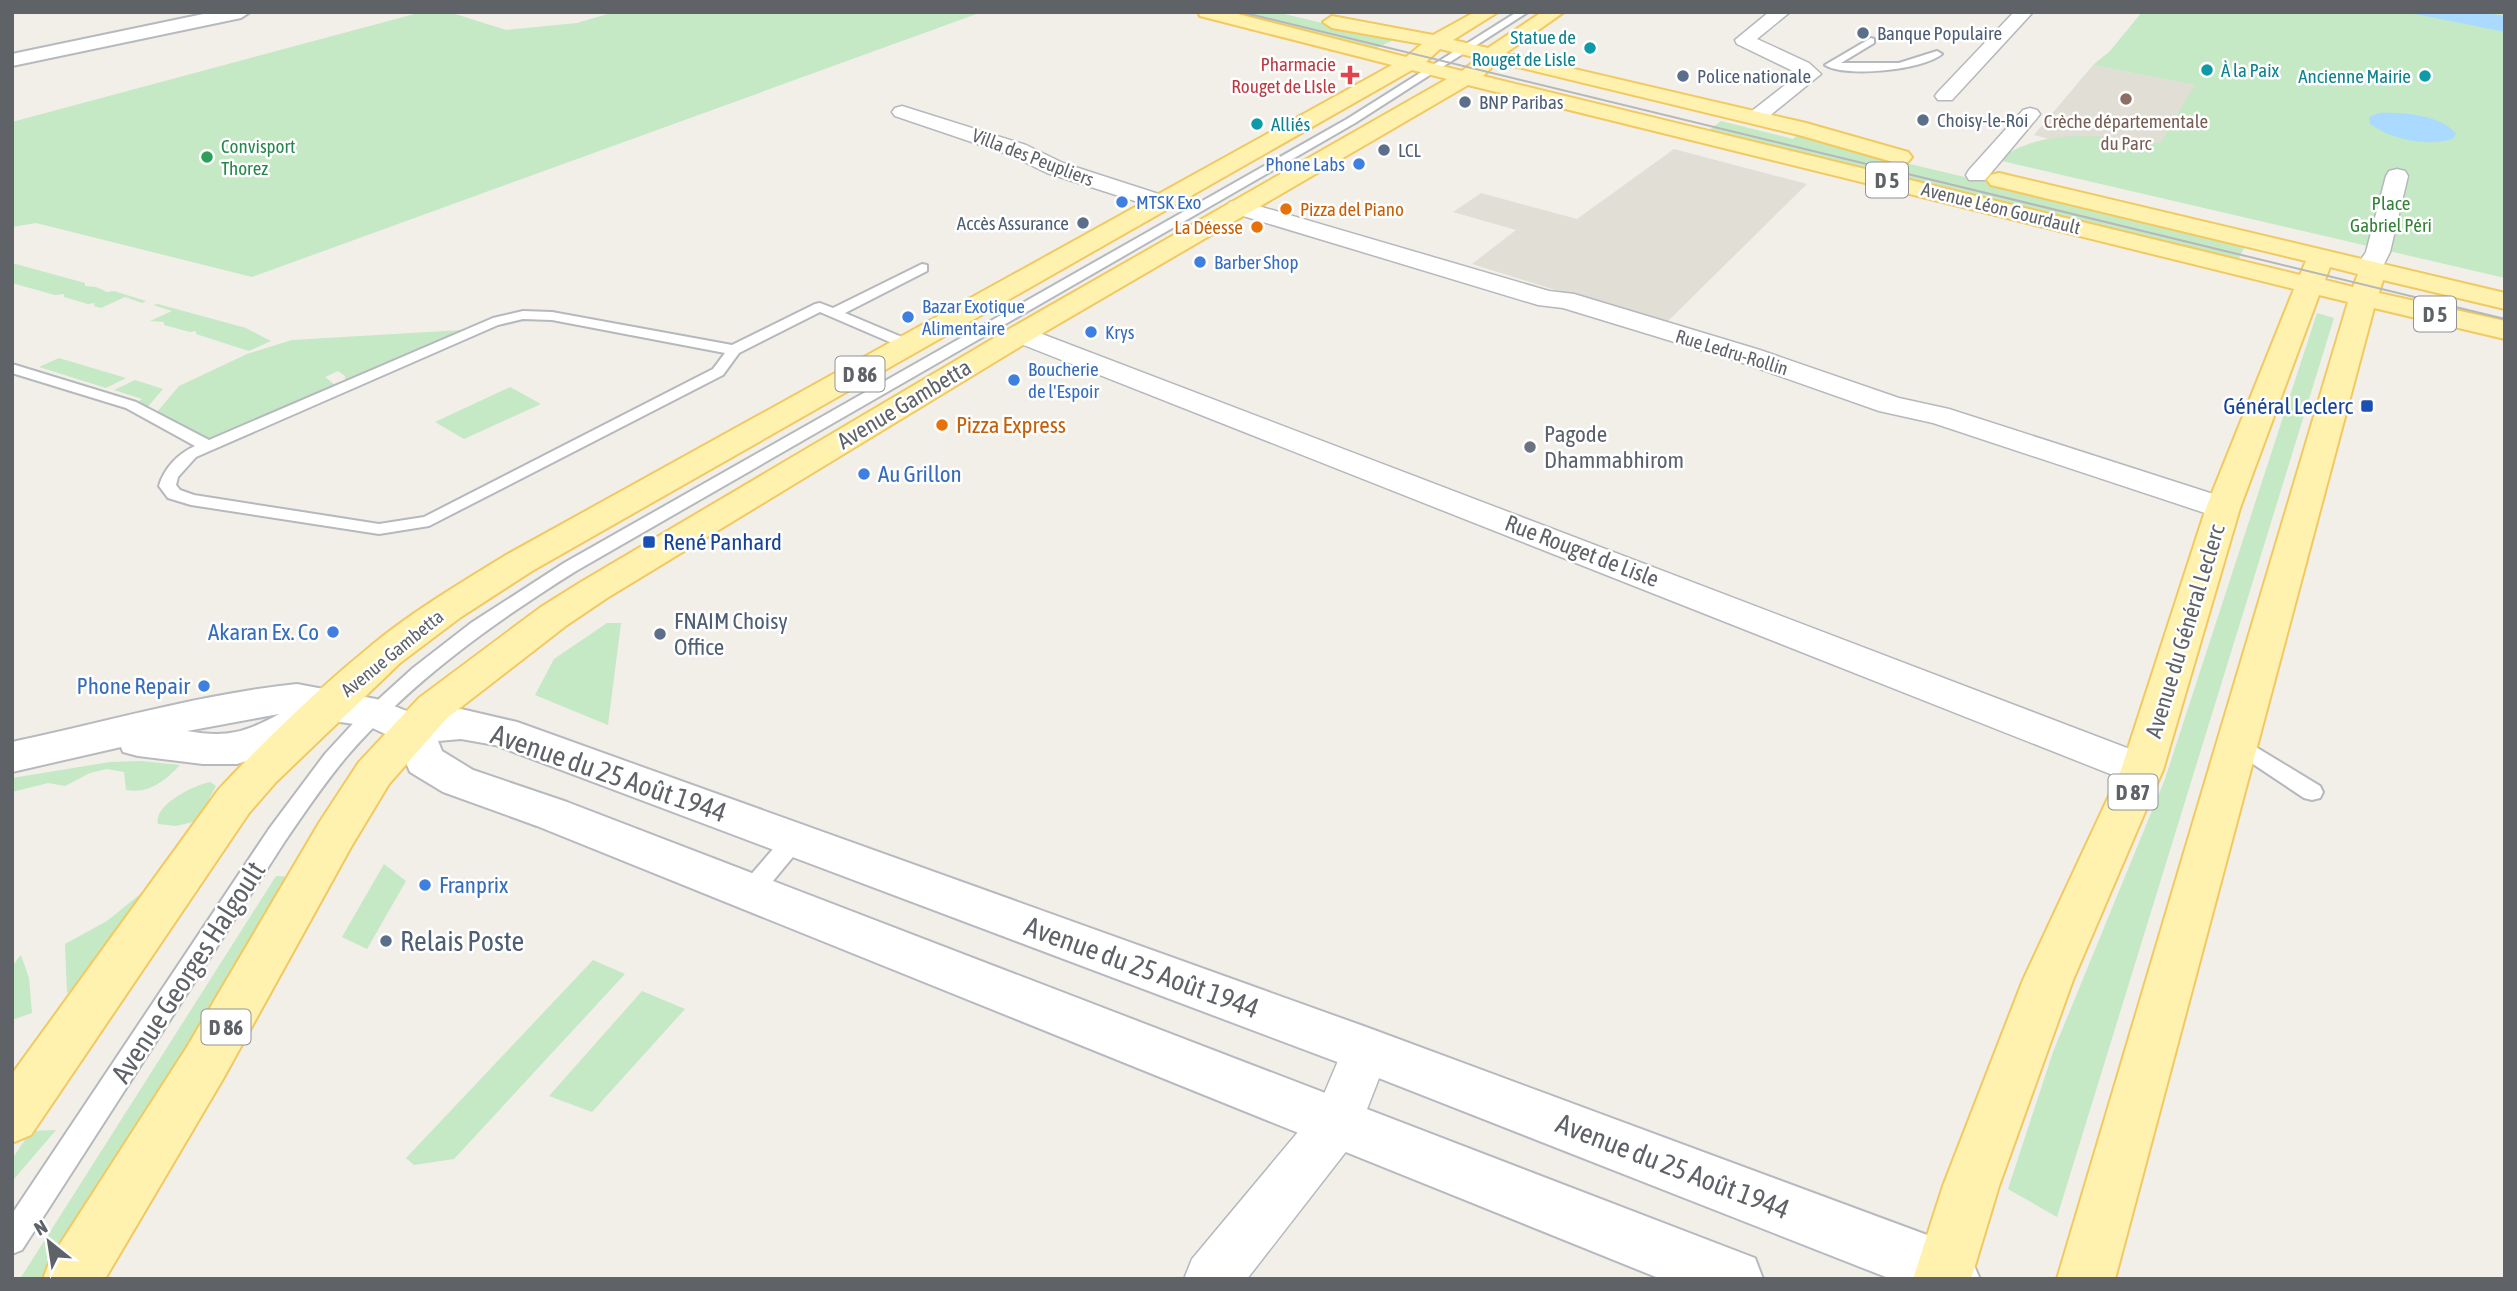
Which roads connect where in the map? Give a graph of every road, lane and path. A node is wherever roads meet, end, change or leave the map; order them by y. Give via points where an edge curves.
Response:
1 (241, 12) edge
2 (1207, 12) edge
3 (1488, 12) edge
4 (1555, 12) edge
5 (1781, 12) edge
6 (2024, 12) edge
7 (1315, 18) dead end
8 (1526, 20) edge
9 (1367, 29) junction
10 (1871, 41) dead end
11 (1435, 42) junction
12 (1937, 54) dead end
13 (1493, 55) junction
14 (12, 60) edge
15 (1464, 63) junction
16 (1830, 65) junction
17 (1420, 68) junction
18 (1811, 74) junction
19 (1606, 83) junction
20 (1945, 96) dead end
21 (902, 112) dead end
22 (2030, 114) dead end
23 (1755, 118) junction
24 (1924, 163) dead end
25 (1950, 169) dead end
26 (1977, 175) junction
27 (2397, 176) dead end
28 (1163, 203) junction
29 (1238, 207) junction
30 (922, 268) dead end
31 (2315, 271) junction
32 (2368, 284) junction
33 (2505, 301) edge
34 (833, 313) junction
35 (2505, 330) edge
36 (1021, 334) junction
37 (911, 346) junction
38 (734, 350) junction
39 (12, 368) edge
40 (208, 446) junction
41 (2223, 508) junction
42 (328, 706) junction
43 (376, 713) junction
44 (413, 730) junction
45 (2236, 743) junction
46 (12, 757) edge
47 (2143, 770) junction
48 (2312, 792) dead end
49 (794, 840) junction
50 (750, 892) junction
51 (1366, 1050) junction
52 (12, 1118) edge
53 (1338, 1123) junction
54 (12, 1240) edge
55 (1946, 1276) edge
56 (72, 1279) edge
57 (1212, 1279) edge
58 (1734, 1279) edge
59 (2086, 1279) edge

1 - 14 main road
2 - 17 main road, D 5
3 - 9 main road via 1433,24
3 - 11 main road, D 86
4 - 8 main road, D 86
5 - 18 street via 1744,40
6 - 20 street
7 - 9 main road, D 5
8 - 13 main road, D 86
8 - 15 lane, D 86
8 - 19 main road via 1534,41 1547,55
9 - 11 main road, D 5
10 - 16 lane
11 - 15 main road, D 5
11 - 17 main road, D 86
12 - 16 lane via 1900,65
13 - 15 main road, Avenue Léon Gourdault / D 5
13 - 15 main road, D 86 via 1483,66
13 - 19 main road, Avenue Léon Gourdault / D 5
15 - 17 main road, Avenue Léon Gourdault / D 5
15 - 17 lane, D 86
15 - 29 main road, Avenue Gambetta / D 86 via 1343,150
15 - 31 main road, Avenue Léon Gourdault / D 5 via 1693,136
16 - 18 lane
17 - 28 main road, Avenue Gambetta / D 86
17 - 43 lane, Avenue Gambetta via 1334,132 548,580 450,649
18 - 23 street
19 - 23 main road, Avenue Léon Gourdault / D 5
21 - 28 street, Villa des Peupliers
22 - 26 street
23 - 24 main road, Avenue Léon Gourdault / D 5
25 - 26 main road, Avenue Léon Gourdault / D 5
26 - 31 main road, Avenue Léon Gourdault / D 5
27 - 32 street
28 - 37 main road, Avenue Gambetta / D 86
29 - 36 main road, Avenue Gambetta / D 86
29 - 41 street, Rue Ledru-Rollin via 1547,299 1565,300 1813,377 1871,401 1938,415
30 - 34 lane
31 - 32 main road, Avenue Léon Gourdault / D 5
31 - 41 main road, Avenue du Général Leclerc / D 87
32 - 33 main road, D 5
32 - 35 main road, D 5
32 - 45 main road
34 - 37 lane
34 - 38 lane via 820,307
36 - 44 main road, Avenue Gambetta / D 86 via 574,602 433,708
36 - 47 street, Rue Rouget de Lisle
37 - 42 main road, Avenue Gambetta / D 86 via 492,579 386,654
38 - 40 lane via 552,316 511,317
38 - 40 lane via 718,372 429,522 408,527 379,530 174,494 167,486 174,470 190,454
39 - 40 lane via 131,405
41 - 47 main road, Avenue du Général Leclerc / D 87
42 - 43 main road
42 - 46 main road via 233,750 98,738
42 - 52 main road, D 86 via 234,801
43 - 44 main road
43 - 54 lane, Avenue Georges Halgoult via 340,750 277,835
44 - 49 main road, Avenue du 25 Août 1944 via 461,724 502,732
44 - 50 main road via 425,761 458,782
44 - 56 main road, Avenue Gambetta / D 86 via 374,773 335,835 205,1063
45 - 48 lane
45 - 59 main road
47 - 55 main road, Avenue du Général Leclerc / D 87 via 2049,980 1971,1186
49 - 50 lane
49 - 51 main road, Avenue du 25 Août 1944
50 - 53 main road
51 - 53 street
51 - 55 main road, Avenue du 25 Août 1944
53 - 57 street
53 - 58 main road

